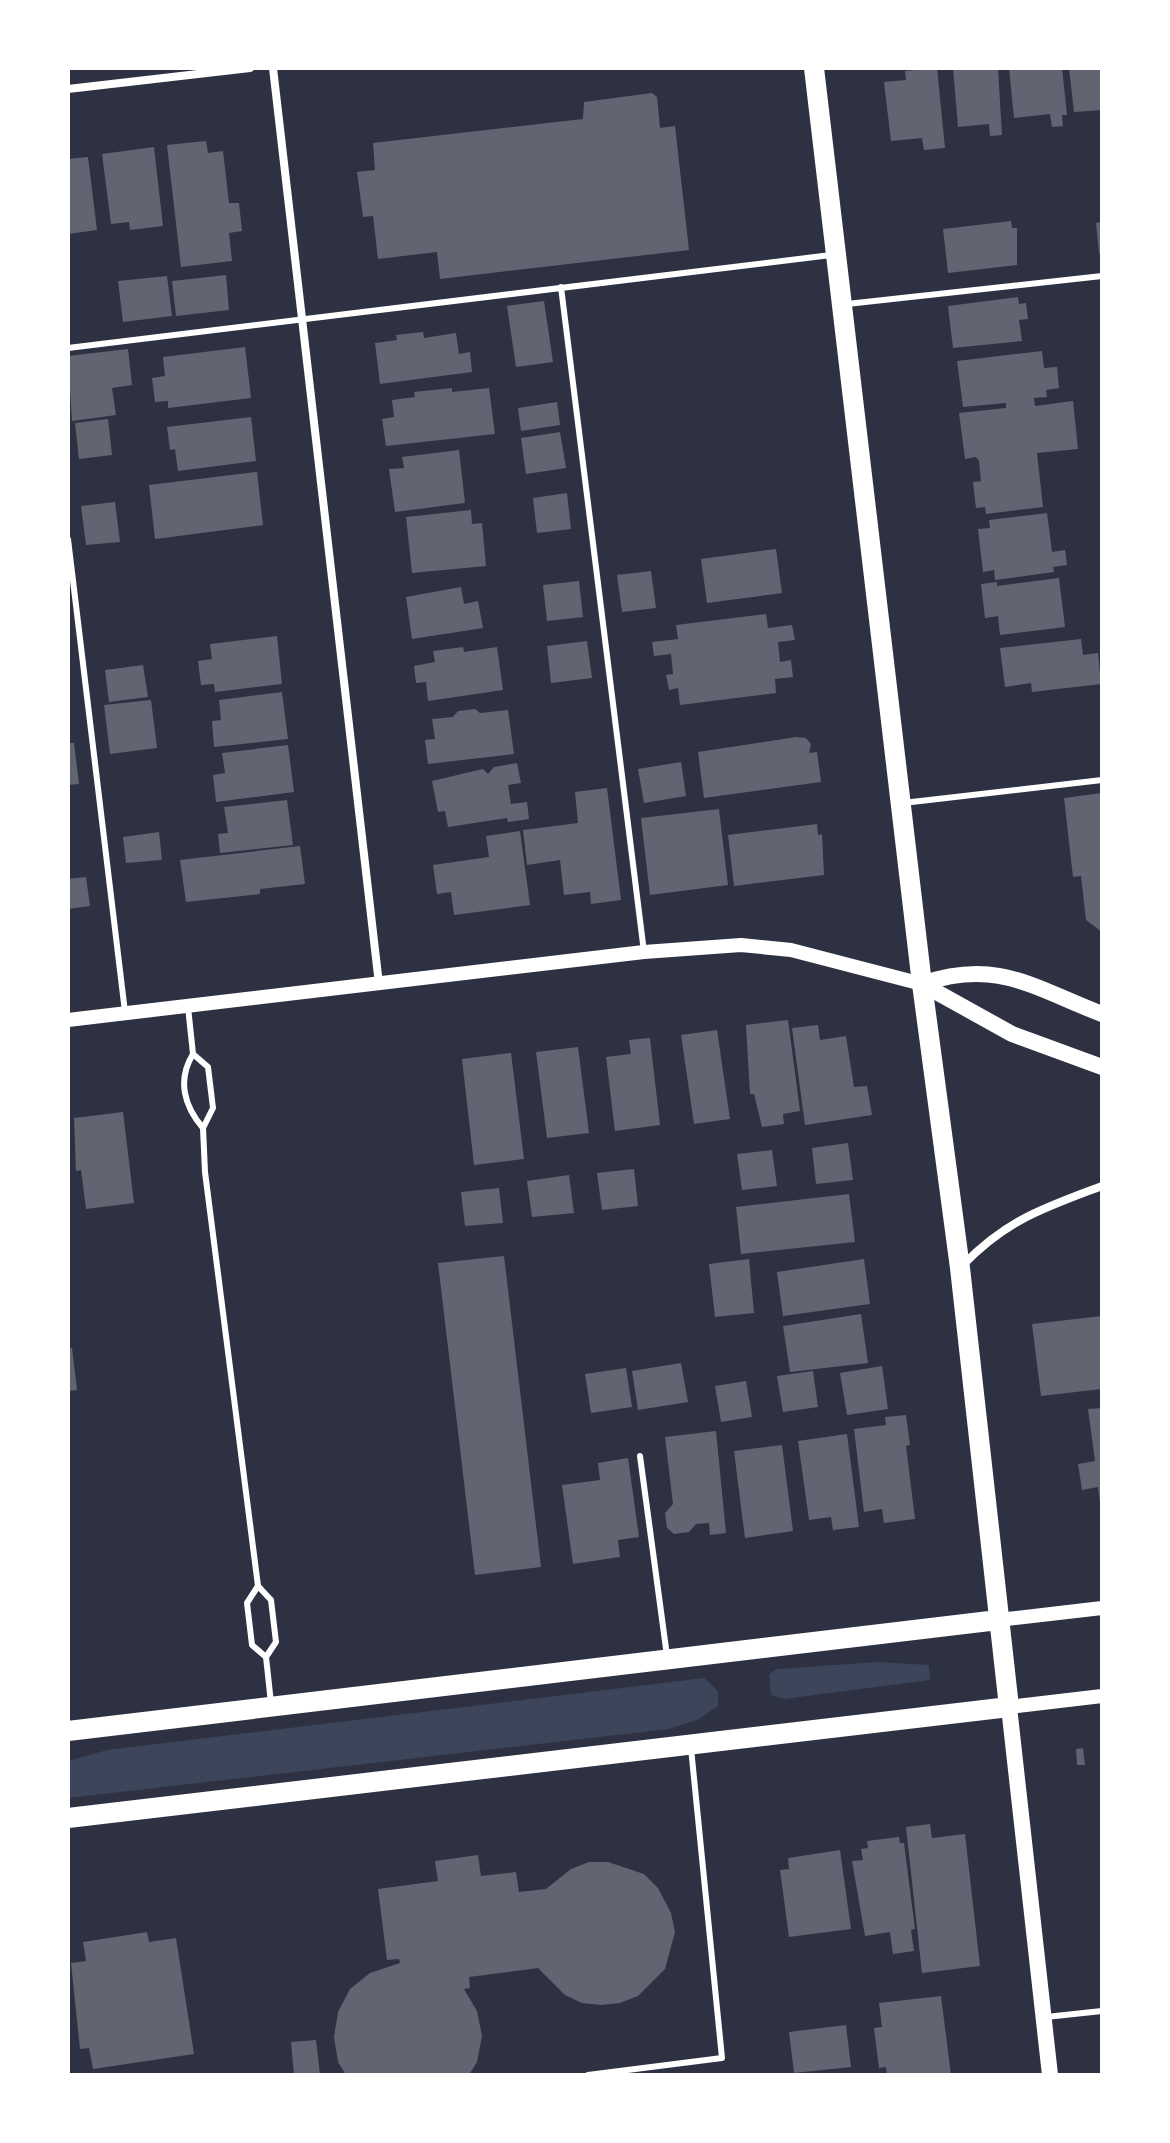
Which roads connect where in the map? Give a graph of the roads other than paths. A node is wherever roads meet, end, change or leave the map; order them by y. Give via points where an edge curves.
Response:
1 (250, 68) edge
2 (273, 68) edge
3 (814, 68) edge
4 (68, 89) edge
5 (835, 255) junction
6 (1102, 276) edge
7 (561, 287) junction
8 (841, 305) junction
9 (302, 319) junction
10 (68, 348) edge
11 (68, 539) edge
12 (1102, 780) edge
13 (903, 803) junction
14 (644, 952) junction
15 (379, 984) junction
16 (922, 984) junction
17 (188, 1007) junction
18 (125, 1013) junction
19 (1102, 1014) edge
20 (68, 1020) edge
21 (193, 1054) junction
22 (1102, 1067) edge
23 (203, 1128) junction
24 (1102, 1186) edge
25 (960, 1268) junction
26 (640, 1456) dead end
27 (258, 1586) junction
28 (1102, 1608) edge
29 (998, 1620) junction
30 (266, 1657) junction
31 (667, 1659) junction
32 (1102, 1696) edge
33 (272, 1707) junction
34 (1009, 1707) junction
35 (68, 1731) edge
36 (691, 1744) junction
37 (68, 1818) edge
38 (1102, 2011) edge
39 (1043, 2017) junction
40 (588, 2075) edge
41 (1050, 2075) edge

1 - 4 street
2 - 9 street
3 - 5 main road
5 - 7 lane
5 - 8 main road
6 - 8 lane
7 - 9 lane
7 - 14 lane
8 - 13 main road
9 - 10 lane
9 - 15 street
11 - 18 lane
12 - 13 lane
13 - 16 main road
14 - 15 street
14 - 16 street via 763,945
15 - 17 street
16 - 19 main road via 983,971
16 - 22 main road via 1012,1034
16 - 25 main road
17 - 18 street
17 - 21 lane
18 - 20 street
21 - 23 lane via 183,1070 188,1111
21 - 23 lane via 208,1067 213,1108
23 - 27 lane
24 - 25 street via 1023,1216 992,1235
25 - 29 main road
26 - 31 lane
27 - 30 lane via 271,1600 276,1642
27 - 30 lane via 247,1603 252,1645
28 - 29 street
29 - 31 main road
29 - 34 main road
30 - 33 lane
31 - 33 main road
32 - 34 street
33 - 35 main road
34 - 36 main road
34 - 39 main road
36 - 37 main road
36 - 40 lane via 722,2058
38 - 39 lane
39 - 41 main road

